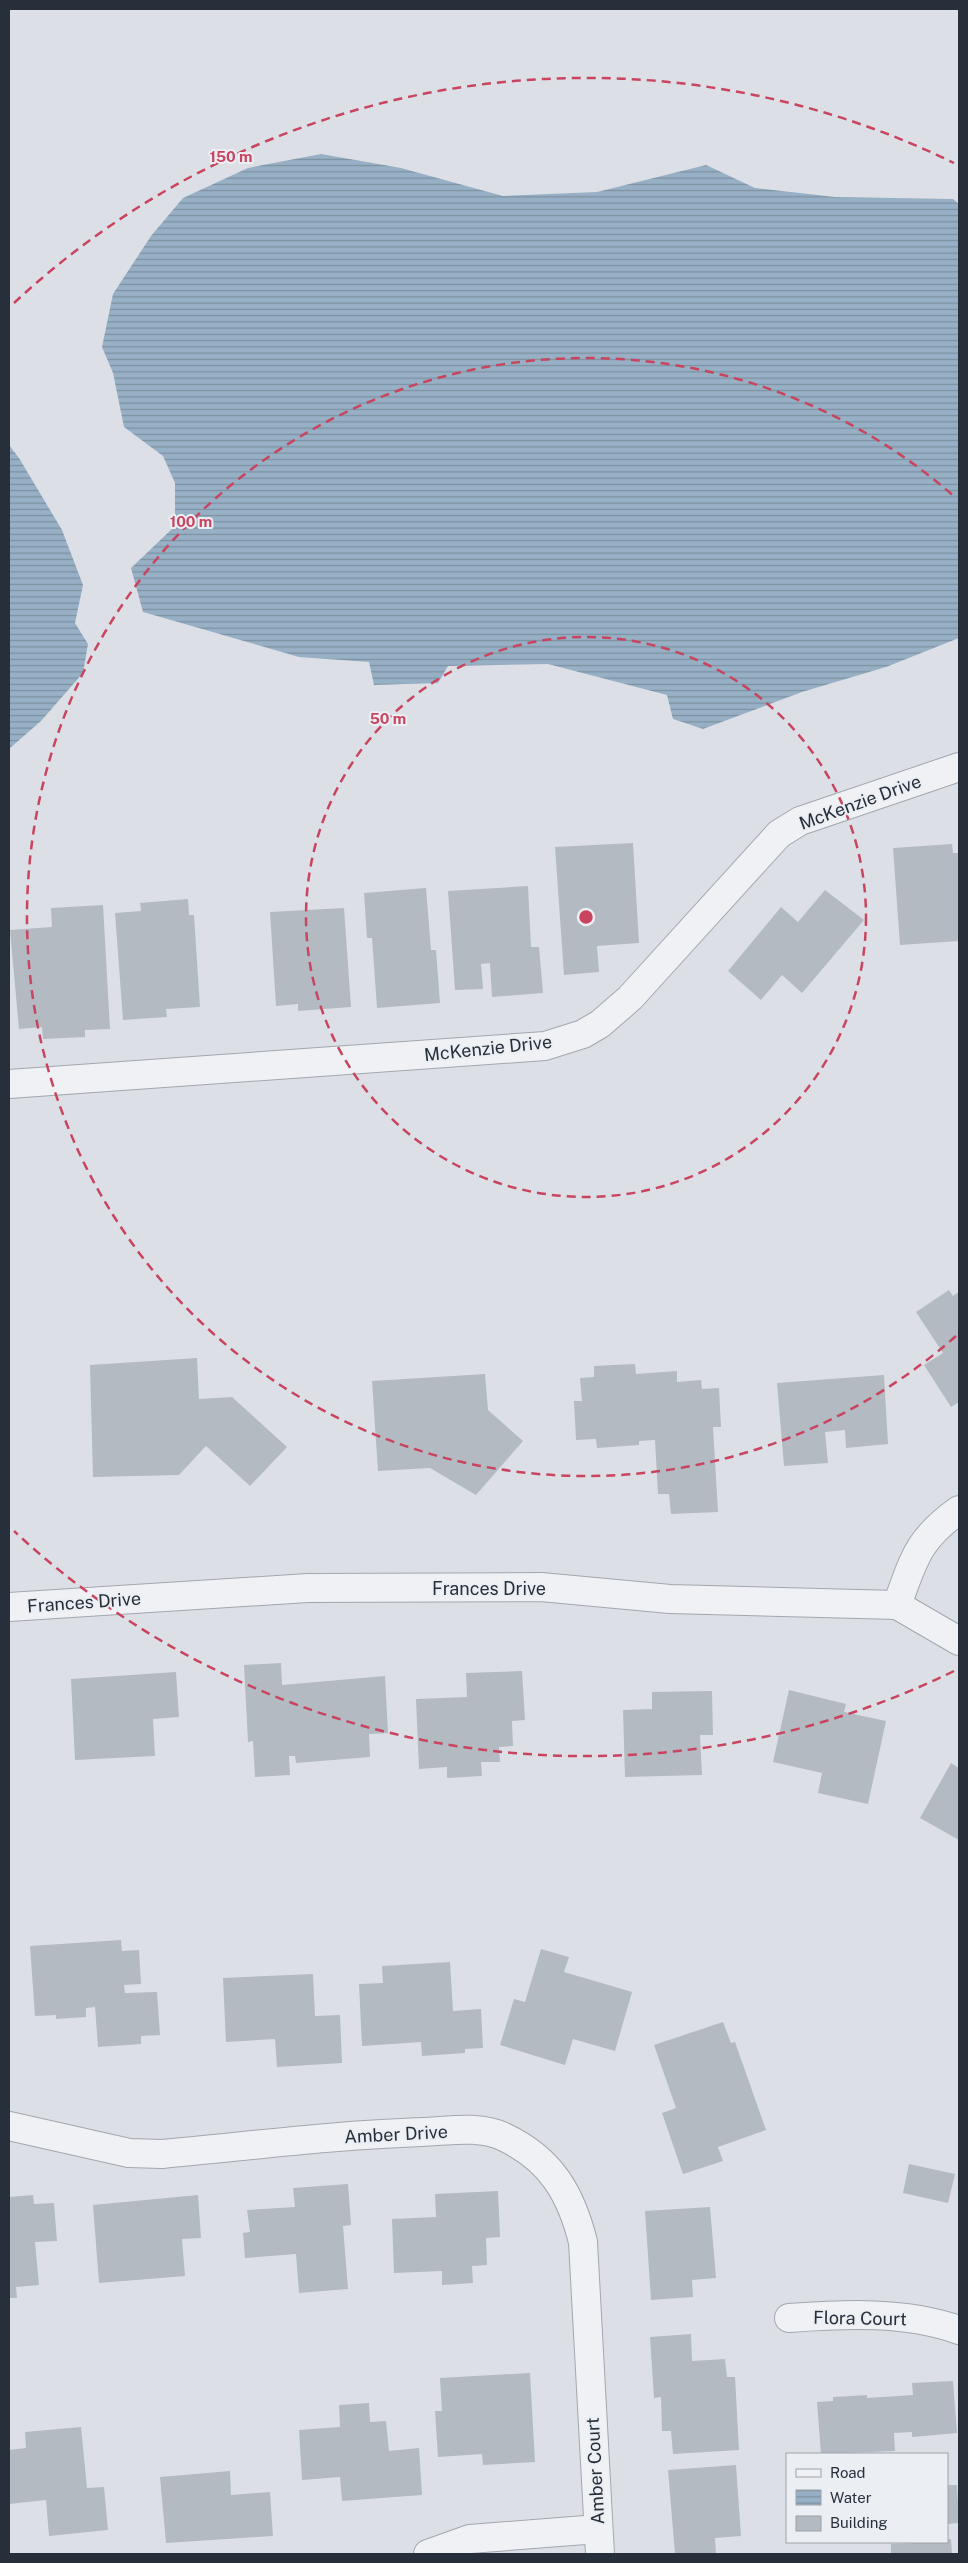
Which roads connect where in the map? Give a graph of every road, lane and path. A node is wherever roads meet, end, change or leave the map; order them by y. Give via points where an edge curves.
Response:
1 (959, 766) edge
2 (9, 1084) edge
3 (959, 1510) edge
4 (897, 1605) junction
5 (9, 1607) edge
6 (959, 1641) edge
7 (9, 2126) edge
8 (789, 2318) dead end
9 (959, 2330) edge
10 (590, 2387) joint
11 (599, 2542) edge
12 (428, 2554) edge

1 - 2 street, McKenzie Drive via 800,821 779,834 630,998 583,1034 545,1046
3 - 4 street via 938,1525 918,1550
4 - 5 street, Frances Drive via 670,1599 541,1587 308,1588
4 - 6 street, Frances Drive
7 - 10 street, Amber Drive via 129,2153 162,2154 384,2133 477,2130 503,2136 526,2150 558,2180 576,2216 583,2242
8 - 9 street, Flora Court via 868,2315 911,2318
10 - 11 street, Amber Court
11 - 12 street via 470,2539

